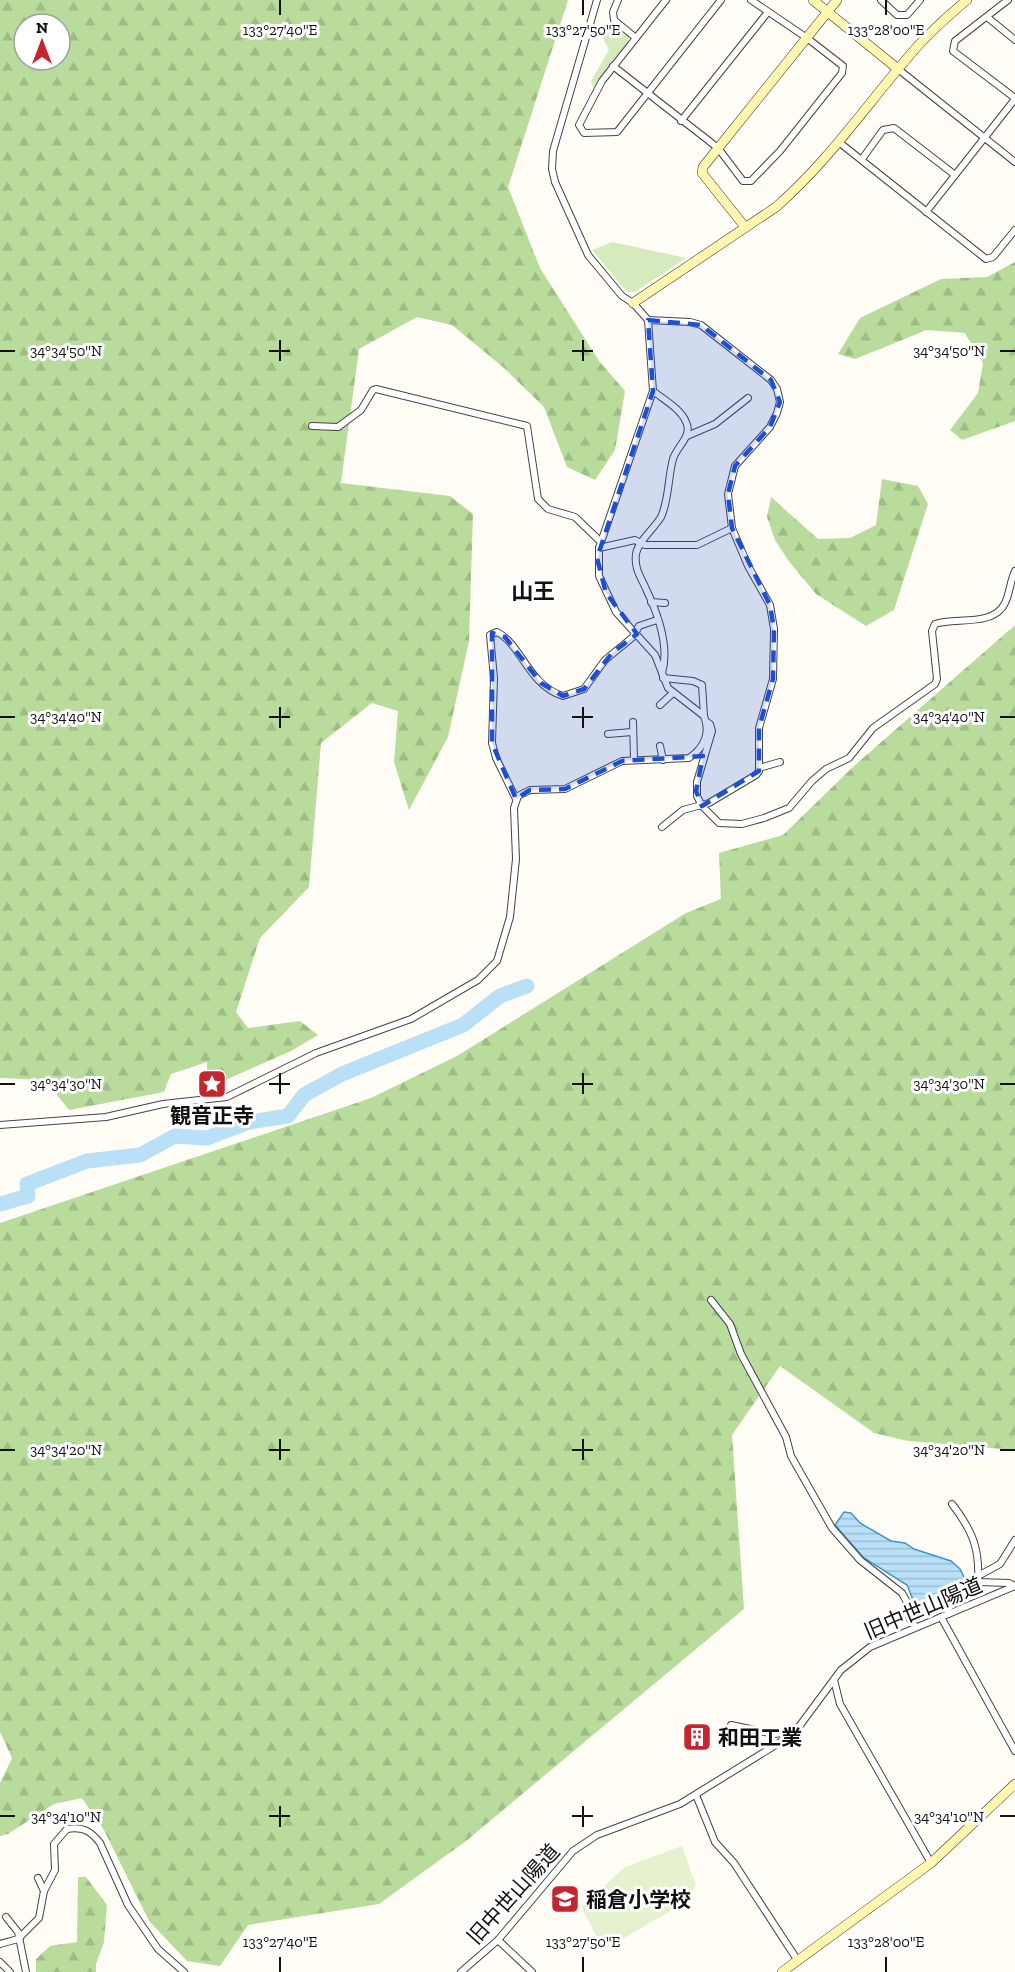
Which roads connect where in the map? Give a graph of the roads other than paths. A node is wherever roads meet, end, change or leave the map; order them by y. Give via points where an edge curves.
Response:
1 (597, 0) edge
2 (618, 0) edge
3 (666, 0) edge
4 (721, 0) edge
5 (751, 0) edge
6 (813, 0) edge
7 (837, 0) edge
8 (880, 0) edge
9 (920, 0) edge
10 (967, 0) edge
11 (1008, 0) edge
12 (768, 12) junction
13 (828, 12) junction
14 (987, 17) junction
15 (636, 38) junction
16 (807, 38) junction
17 (1015, 40) edge
18 (613, 66) junction
19 (898, 69) junction
20 (646, 93) junction
21 (1015, 98) edge
22 (681, 121) junction
23 (985, 138) junction
24 (840, 142) junction
25 (718, 148) junction
26 (862, 159) junction
27 (1015, 162) edge
28 (955, 175) junction
29 (926, 212) junction
30 (745, 228) junction
31 (1015, 230) edge
32 (633, 303) junction
33 (648, 320) junction
34 (653, 391) junction
35 (748, 398) dead end
36 (312, 426) dead end
37 (687, 436) junction
38 (732, 528) junction
39 (642, 542) junction
40 (600, 545) junction
41 (1015, 571) edge
42 (651, 602) junction
43 (665, 603) dead end
44 (657, 620) junction
45 (636, 633) junction
46 (662, 676) junction
47 (673, 693) junction
48 (660, 705) dead end
49 (705, 719) junction
50 (633, 722) dead end
51 (632, 732) junction
52 (609, 734) dead end
53 (660, 746) dead end
54 (634, 759) junction
55 (663, 760) junction
56 (780, 762) dead end
57 (759, 768) junction
58 (516, 799) junction
59 (702, 806) junction
60 (662, 827) dead end
61 (0, 1125) edge
62 (711, 1300) dead end
63 (952, 1504) dead end
64 (1015, 1540) edge
65 (978, 1579) junction
66 (1015, 1586) edge
67 (964, 1591) junction
68 (907, 1610) junction
69 (945, 1616) junction
70 (916, 1627) junction
71 (834, 1680) junction
72 (731, 1725) dead end
73 (795, 1732) junction
74 (1015, 1751) edge
75 (1015, 1784) edge
76 (696, 1795) junction
77 (931, 1863) junction
78 (38, 1878) dead end
79 (45, 1891) junction
80 (6, 1917) dead end
81 (18, 1939) junction
82 (498, 1940) junction
83 (0, 1944) edge
84 (798, 1961) junction
85 (0, 1962) edge
86 (10, 1972) edge
87 (26, 1972) edge
88 (184, 1972) edge
89 (461, 1972) edge
90 (532, 1972) edge
91 (782, 1972) edge

1 - 32 street via 553,151 552,170 588,255 622,296
2 - 15 street via 614,20
3 - 15 street
4 - 20 street
5 - 12 street
6 - 13 street
7 - 13 street
8 - 9 street via 897,15 907,15
10 - 19 street
11 - 14 street
12 - 16 street
12 - 22 street
13 - 16 street
13 - 19 street
14 - 17 street
14 - 21 street via 955,41 953,51
15 - 18 street
16 - 25 street
16 - 25 street via 843,66 842,74 780,151 751,181 743,181
18 - 20 street
18 - 20 street via 595,92 579,130 616,132
19 - 23 street
19 - 24 street
20 - 22 street
21 - 23 street
22 - 25 street
23 - 27 street
23 - 28 street
24 - 26 street
24 - 30 street via 797,188
25 - 30 street via 702,167 702,173
26 - 28 street via 883,130 894,128
26 - 29 street
28 - 29 street
29 - 31 street via 986,259 993,257
30 - 32 street
32 - 33 street
33 - 34 street
33 - 38 street via 701,325 777,388 777,413 730,478 728,508
34 - 37 street via 686,420
34 - 40 street
35 - 37 street via 715,424
36 - 40 street via 339,427 360,410 376,389 527,426 538,499 548,509 575,517
37 - 39 street via 673,457 662,515
38 - 39 street via 697,545
38 - 57 street via 770,606 774,629 773,679 759,728
39 - 40 street
39 - 42 street via 636,554 636,570
40 - 45 street via 597,567 606,593 616,612
41 - 59 street via 999,611 975,620 935,624 935,684 873,728 849,758 826,769 789,808 732,825 716,821
42 - 43 street
42 - 44 street
44 - 45 street via 639,626
44 - 46 street via 664,640
45 - 46 street via 655,655
45 - 58 street via 605,660 584,688 563,696 541,683 505,637 497,632 490,635 494,678 492,743
46 - 47 street
46 - 49 street via 702,685
47 - 48 street
47 - 49 street via 697,708
49 - 55 street via 706,736 698,752 689,758
49 - 59 street via 712,731 697,782
50 - 51 street
51 - 52 street
51 - 54 street
53 - 55 street
54 - 55 street
54 - 58 street via 565,789 530,790
56 - 57 street
57 - 59 street via 756,775
58 - 61 street via 516,859 510,917 497,961 478,980 411,1019 316,1053 227,1097 163,1104 106,1117
59 - 60 street via 682,810
62 - 68 street via 730,1324 741,1354 786,1437 791,1455 832,1528 860,1560 902,1593
63 - 65 street via 971,1530 979,1559
64 - 65 street via 1000,1564
65 - 66 street
65 - 67 street
66 - 69 street, 旧中世山陽道
67 - 68 street via 924,1612
67 - 69 street
68 - 70 street
69 - 70 street, 旧中世山陽道
69 - 74 street
70 - 71 street, 旧中世山陽道 via 870,1647
71 - 73 street, 旧中世山陽道
71 - 77 street via 840,1704
72 - 73 street via 774,1734
73 - 76 street, 旧中世山陽道
75 - 77 street
76 - 82 street, 旧中世山陽道 via 597,1836 573,1851
76 - 84 street via 715,1842 734,1863
77 - 84 street
78 - 79 street
79 - 81 street via 39,1918
79 - 88 street via 55,1870 54,1844 67,1829 89,1832 100,1843 121,1893 158,1949
80 - 81 street via 16,1928
81 - 83 street
81 - 87 street
82 - 89 street, 旧中世山陽道
82 - 90 street
84 - 91 street
85 - 86 street

